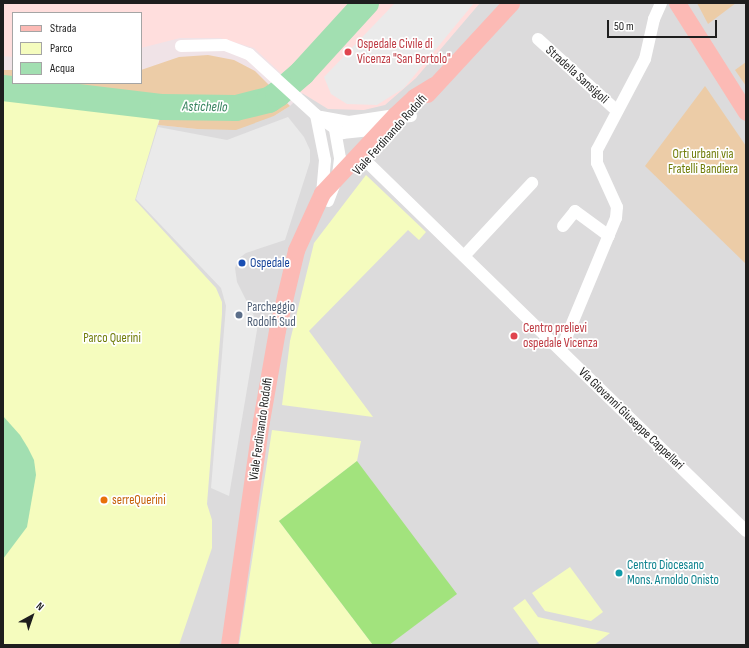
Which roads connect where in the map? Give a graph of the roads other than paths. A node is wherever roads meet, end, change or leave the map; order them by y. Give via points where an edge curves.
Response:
1 (511, 3) edge
2 (661, 3) edge
3 (677, 3) edge
4 (538, 39) dead end
5 (181, 46) dead end
6 (617, 111) junction
7 (746, 112) edge
8 (316, 115) junction
9 (403, 116) junction
10 (335, 130) junction
11 (383, 130) junction
12 (367, 162) junction
13 (338, 175) junction
14 (532, 183) dead end
15 (325, 197) junction
16 (563, 226) dead end
17 (609, 236) junction
18 (464, 256) junction
19 (561, 350) junction
20 (746, 531) edge
21 (229, 645) edge

1 - 9 main road, Viale Ferdinando Rodolfi via 434,85 414,97
2 - 6 street, Stradella Sansigoli via 654,19 645,60
3 - 7 main road
4 - 6 street, Stradella Sansigoli
5 - 8 street via 225,45 249,54
6 - 17 street, Stradella Sansigoli via 597,150 600,174 616,207 616,218
8 - 9 street via 349,122
8 - 10 street
8 - 15 street via 325,160
9 - 11 main road, Viale Ferdinando Rodolfi
9 - 12 main road, Viale Ferdinando Rodolfi
10 - 11 street via 345,133
10 - 13 street via 340,158
11 - 13 main road, Viale Ferdinando Rodolfi
12 - 15 main road, Viale Ferdinando Rodolfi
12 - 18 street, Via Giovanni Giuseppe Cappellari
13 - 15 main road, Viale Ferdinando Rodolfi
14 - 18 street
15 - 21 main road, Viale Ferdinando Rodolfi via 310,218 296,250 277,330 261,421
16 - 17 street via 575,211
17 - 19 street, Stradella Sansigoli
18 - 19 street, Via Giovanni Giuseppe Cappellari
19 - 20 street, Via Giovanni Giuseppe Cappellari

